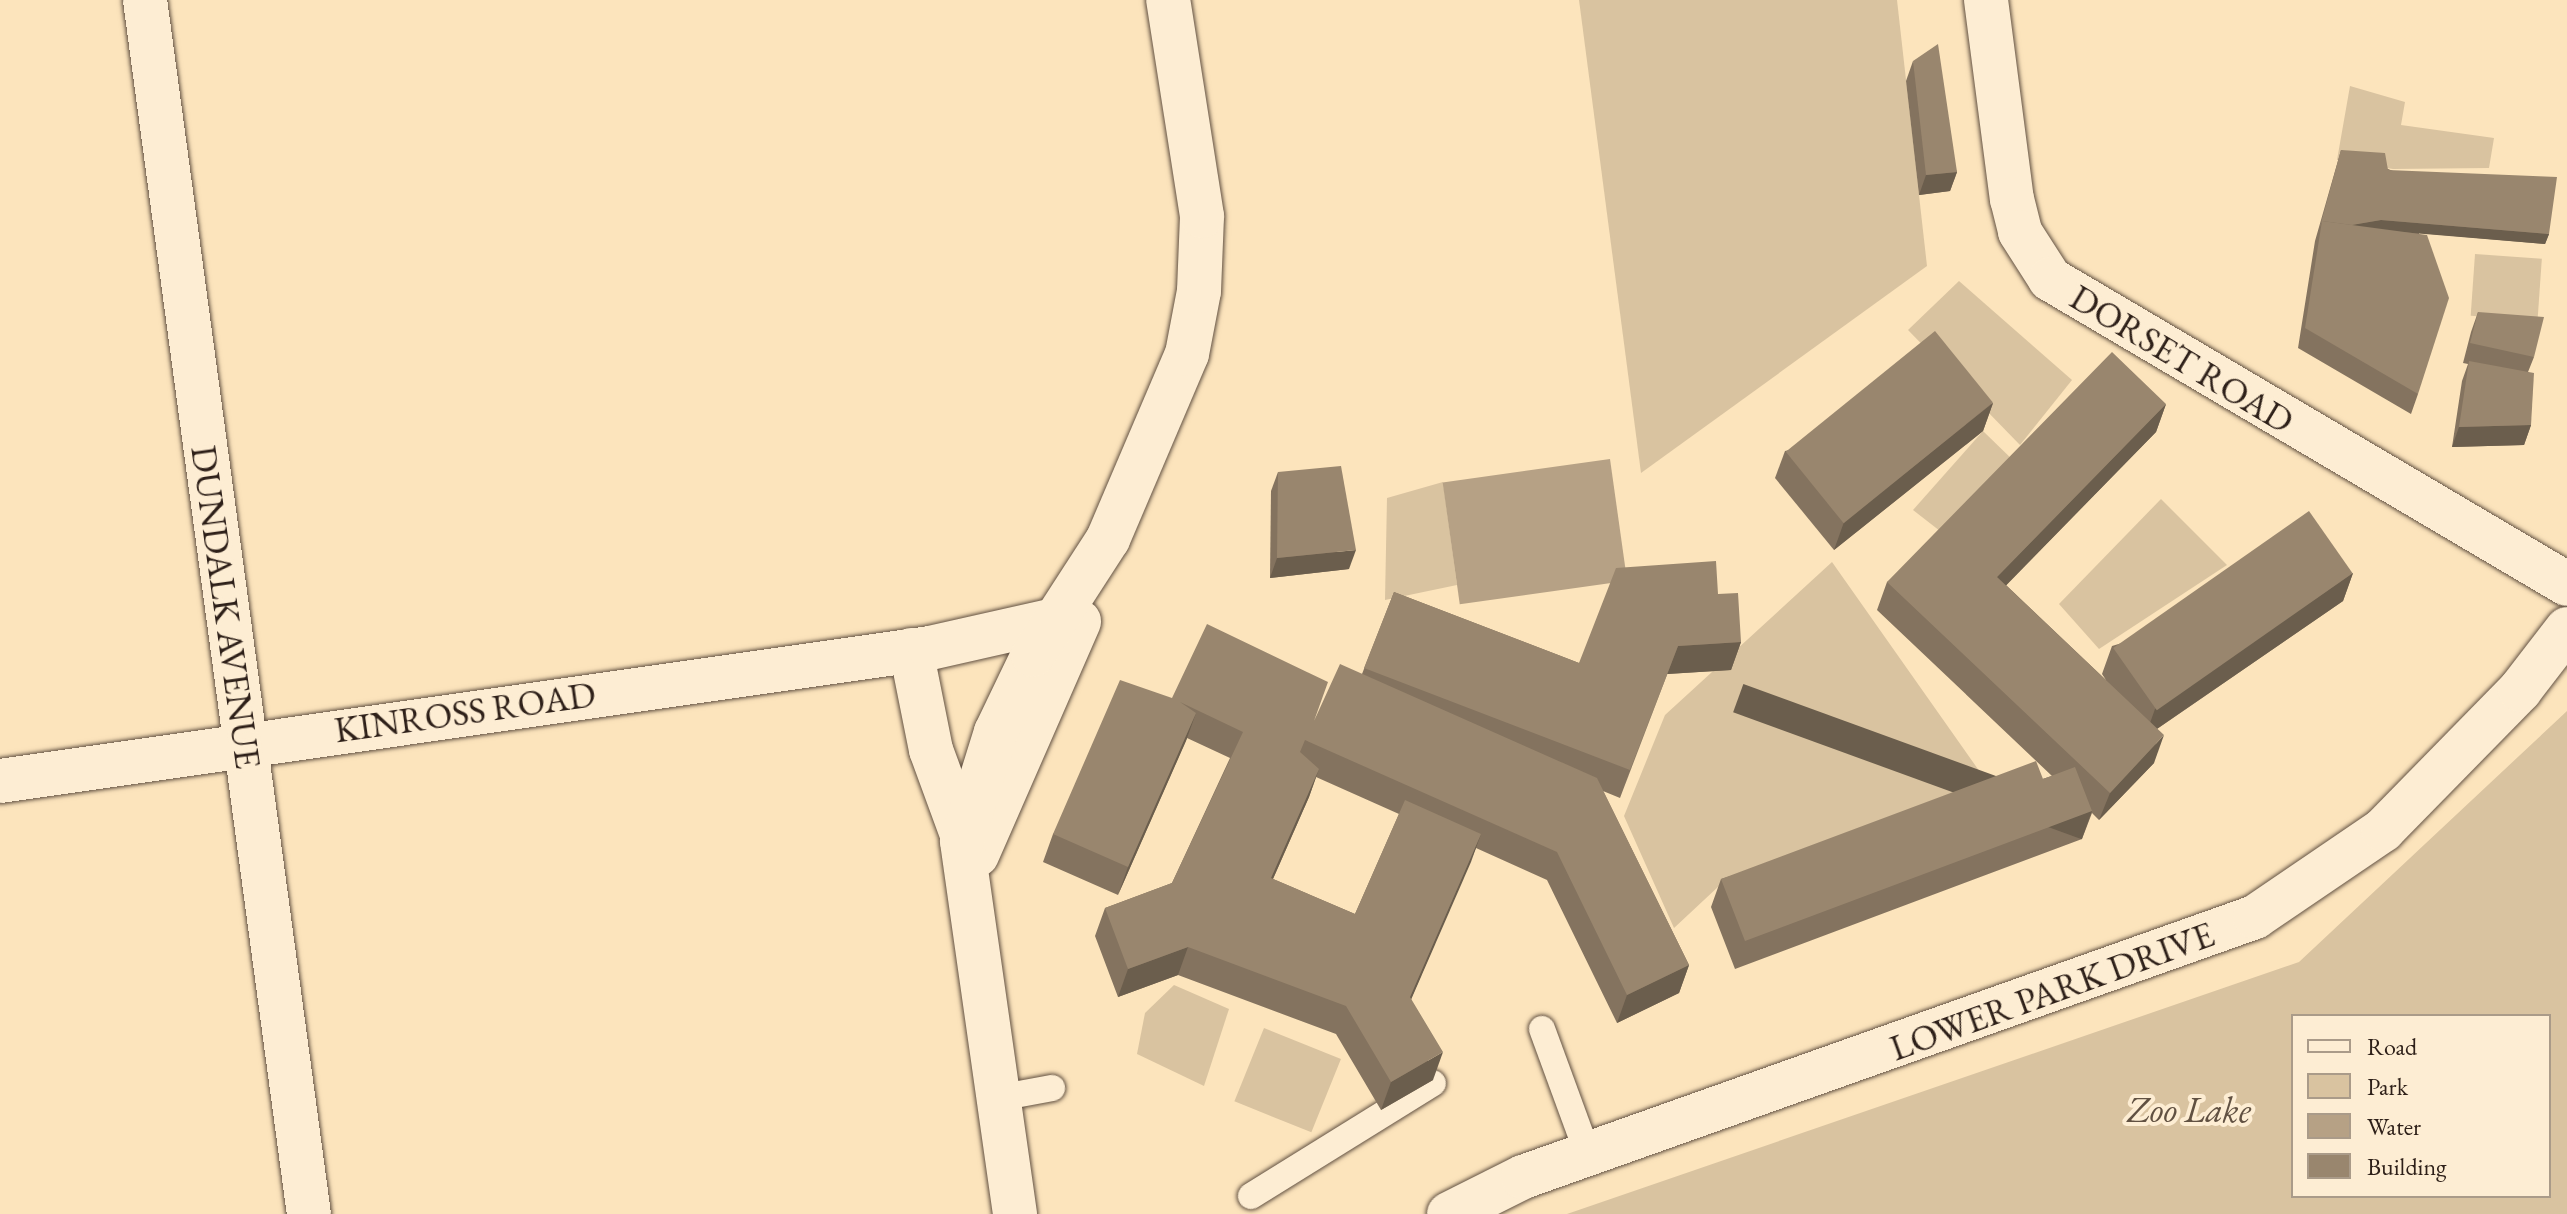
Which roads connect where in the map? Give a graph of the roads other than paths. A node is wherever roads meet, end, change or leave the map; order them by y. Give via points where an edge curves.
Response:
1 (145, 0) edge
2 (1168, 0) edge
3 (2019, 0) edge
4 (1989, 18) edge
5 (2567, 584) edge
6 (2567, 629) edge
7 (1058, 636) junction
8 (920, 649) junction
9 (245, 743) junction
10 (0, 781) edge
11 (969, 857) junction
12 (1542, 1029) dead end
13 (1433, 1083) edge
14 (1052, 1088) dead end
15 (998, 1098) junction
16 (1588, 1155) junction
17 (1251, 1196) dead end
18 (309, 1214) edge
19 (1015, 1214) edge
20 (1449, 1214) edge

1 - 9 street, DUNDALK AVENUE
2 - 7 street via 1202,216 1199,291 1177,382
3 - 4 street
4 - 5 street, DORSET ROAD via 2012,199 2020,232 2050,279
6 - 16 street, LOWER PARK DRIVE via 2510,701 2383,830 2255,917
7 - 8 street, KINROSS ROAD
7 - 11 street via 976,782
8 - 9 street, KINROSS ROAD
8 - 11 street via 931,750
9 - 10 street, KINROSS ROAD
9 - 18 street, DUNDALK AVENUE
11 - 15 street
12 - 16 lane
13 - 17 lane
14 - 15 lane
15 - 19 street
16 - 20 street, LOWER PARK DRIVE

